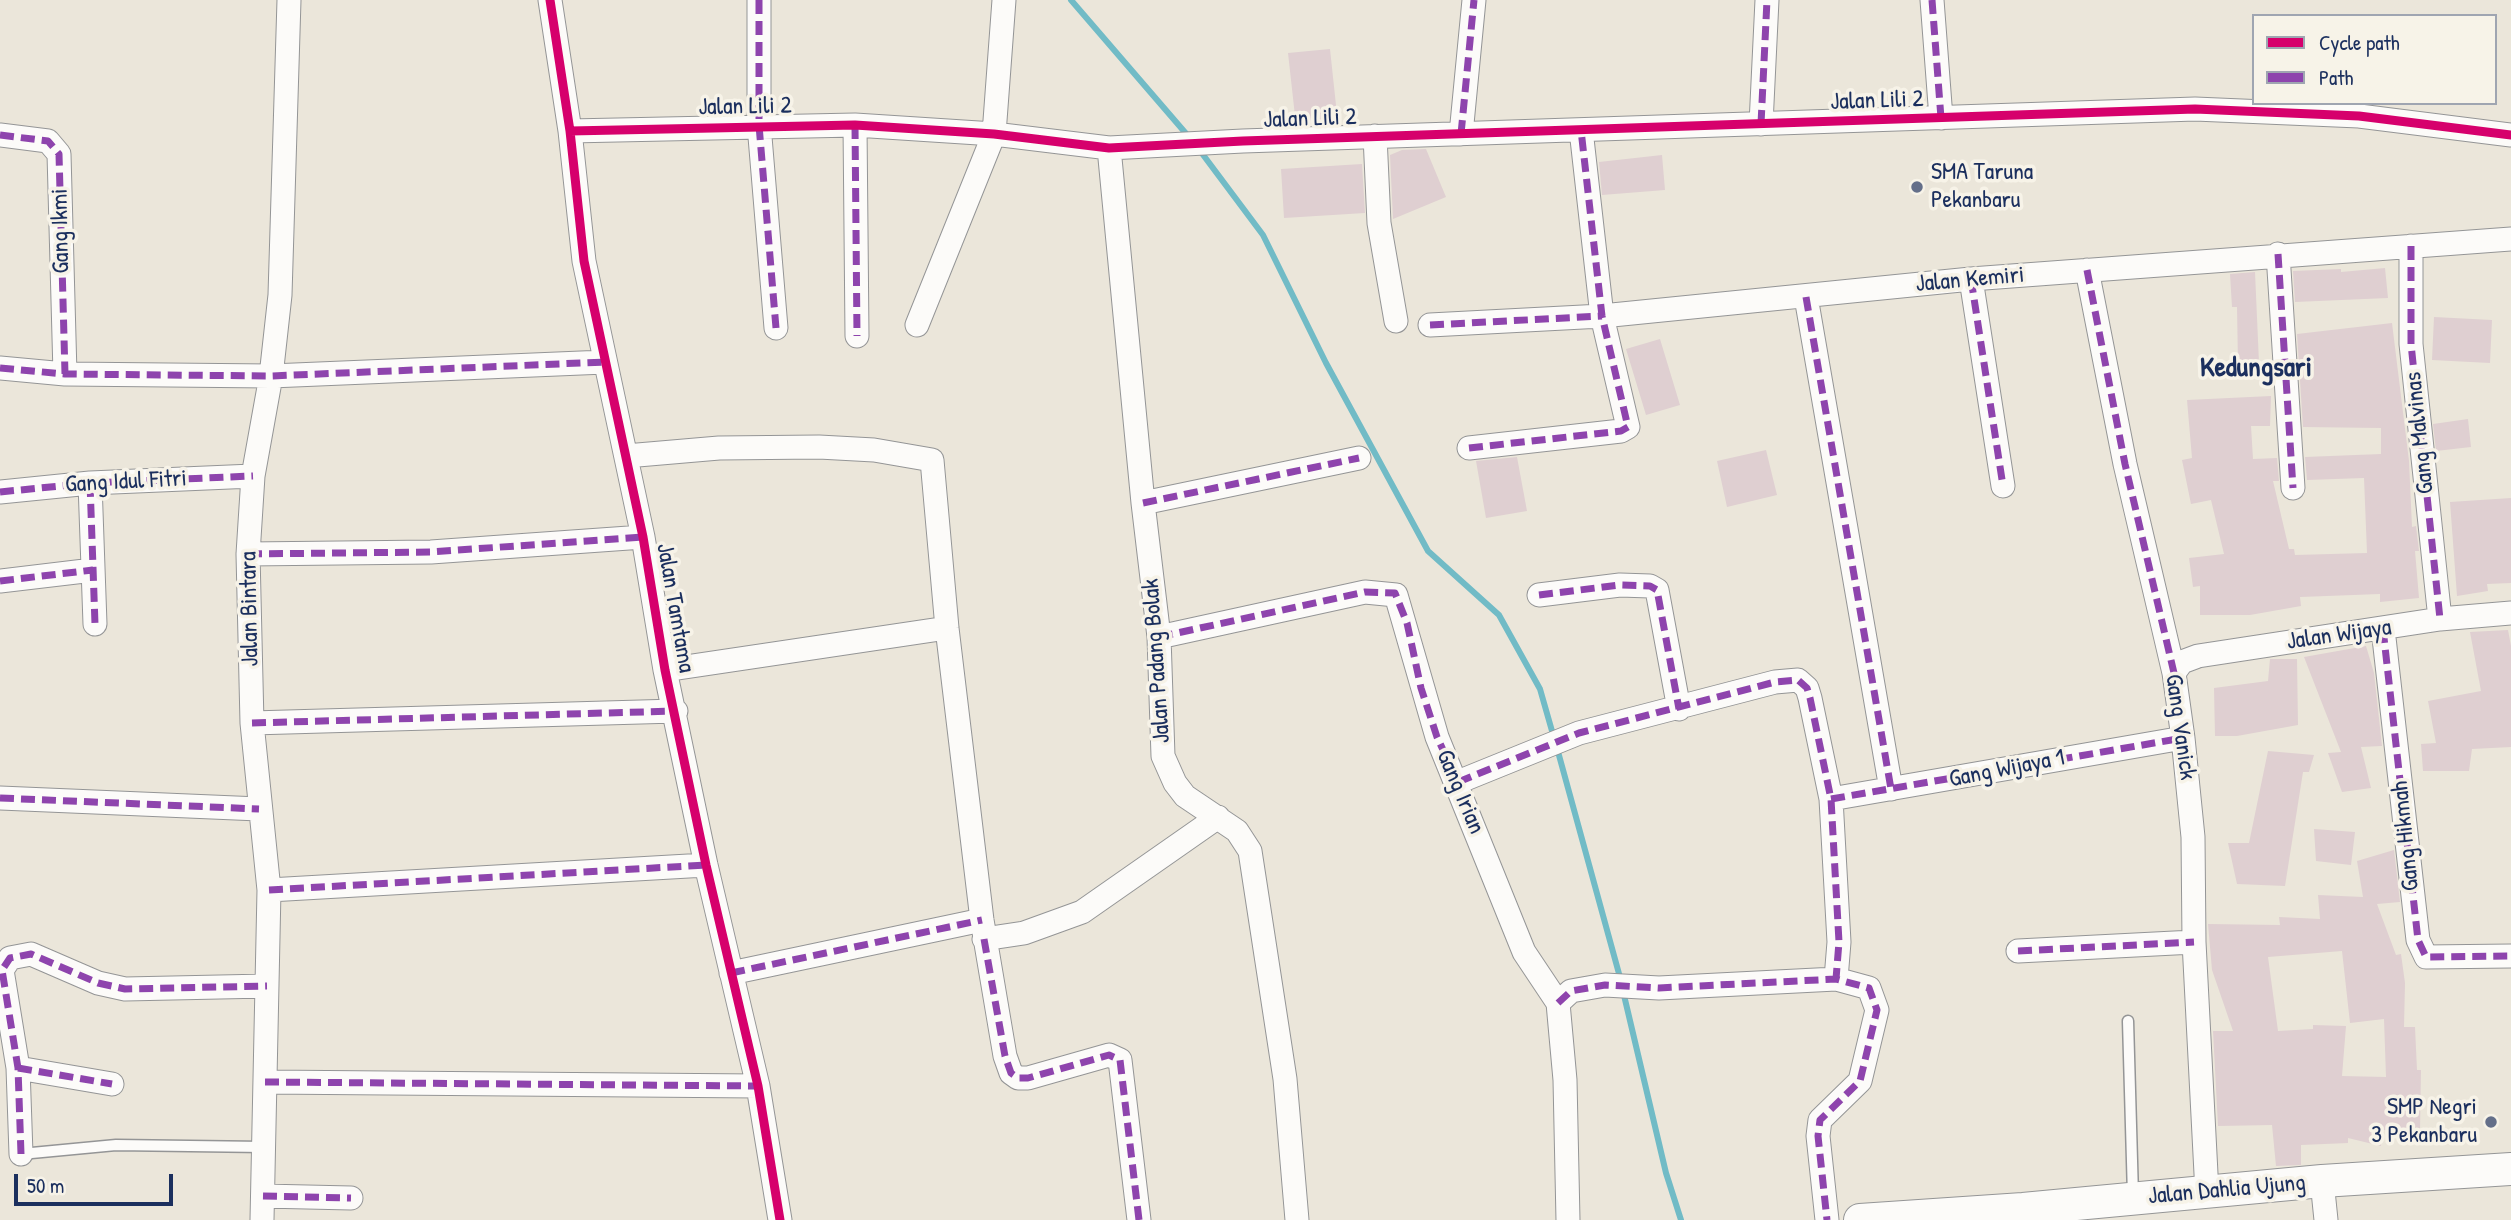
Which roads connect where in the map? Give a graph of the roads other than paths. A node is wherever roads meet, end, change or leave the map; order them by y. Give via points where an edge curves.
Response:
1 (289, 0) edge
2 (550, 0) edge
3 (759, 0) edge
4 (1004, 0) edge
5 (1474, 0) edge
6 (1767, 0) edge
7 (1932, 0) edge
8 (1941, 118) junction
9 (1762, 124) junction
10 (759, 125) junction
11 (855, 125) junction
12 (1581, 130) junction
13 (570, 131) junction
14 (993, 134) junction
15 (1461, 134) junction
16 (0, 135) edge
17 (2511, 135) edge
18 (1375, 136) junction
19 (1109, 148) junction
20 (2511, 239) edge
21 (2411, 246) junction
22 (2278, 254) junction
23 (2087, 270) junction
24 (1972, 279) junction
25 (1806, 297) junction
26 (1602, 316) junction
27 (1396, 321) dead end
28 (917, 325) dead end
29 (1430, 325) dead end
30 (776, 328) dead end
31 (857, 337) dead end
32 (605, 362) junction
33 (0, 368) edge
34 (65, 374) junction
35 (271, 376) junction
36 (1469, 448) dead end
37 (626, 456) junction
38 (1359, 458) dead end
39 (253, 476) junction
40 (90, 482) junction
41 (2003, 486) dead end
42 (2294, 488) dead end
43 (0, 492) edge
44 (1143, 503) junction
45 (643, 537) junction
46 (248, 554) junction
47 (93, 570) junction
48 (0, 582) edge
49 (1539, 595) dead end
50 (2511, 613) edge
51 (2440, 619) junction
52 (95, 624) dead end
53 (947, 628) junction
54 (2383, 629) junction
55 (1160, 637) junction
56 (665, 670) junction
57 (2174, 673) junction
58 (1679, 709) junction
59 (676, 712) junction
60 (252, 723) junction
61 (2183, 738) junction
62 (1458, 782) junction
63 (1891, 789) junction
64 (0, 798) edge
65 (1831, 799) junction
66 (260, 809) junction
67 (1218, 817) junction
68 (706, 865) junction
69 (269, 890) junction
70 (983, 930) junction
71 (2194, 942) junction
72 (2018, 951) dead end
73 (2511, 956) edge
74 (731, 973) junction
75 (1836, 979) junction
76 (267, 986) junction
77 (1558, 1003) junction
78 (2128, 1021) dead end
79 (18, 1068) junction
80 (265, 1082) junction
81 (112, 1084) dead end
82 (758, 1086) junction
83 (264, 1147) junction
84 (21, 1154) joint
85 (2511, 1169) edge
86 (2322, 1181) junction
87 (2207, 1193) junction
88 (263, 1196) junction
89 (351, 1198) dead end
90 (2133, 1199) junction
91 (2023, 1214) edge
92 (262, 1220) edge
93 (780, 1220) edge
94 (1139, 1220) edge
95 (1297, 1220) edge
96 (1568, 1220) edge
97 (1827, 1220) edge
98 (1860, 1220) edge
99 (2326, 1220) edge

1 - 35 street, Jalan Bintara via 280,295
2 - 13 street, Jalan Tamtama
3 - 10 street
4 - 14 street
5 - 15 street
6 - 9 street
7 - 8 street
8 - 9 street, Jalan Lili 2
8 - 17 street, Jalan Lili 2 via 2195,109 2359,116
9 - 12 street, Jalan Lili 2
10 - 11 street, Jalan Lili 2
10 - 13 street, Jalan Lili 2
10 - 30 street
11 - 14 street, Jalan Lili 2
11 - 31 street
12 - 15 street, Jalan Lili 2
12 - 26 street
13 - 32 street, Jalan Tamtama via 584,261
14 - 19 street, Jalan Lili 2
14 - 28 street
15 - 18 street, Jalan Lili 2
16 - 34 street, Gang Ikmi via 48,141 59,154
18 - 19 street, Jalan Lili 2
18 - 27 street via 1379,223
19 - 44 street, Jalan Padang Bolak
20 - 21 street, Jalan Kemiri
21 - 22 street, Jalan Kemiri
21 - 51 street, Gang Malvinas via 2411,344
22 - 23 street, Jalan Kemiri
22 - 42 street
23 - 24 street, Jalan Kemiri
23 - 57 street, Gang Vanick via 2125,464
24 - 25 street, Jalan Kemiri
24 - 41 street
25 - 26 street, Jalan Kemiri
25 - 63 street
26 - 29 street, Jalan Kemiri
26 - 36 street via 1628,427
32 - 35 street
32 - 37 street, Jalan Tamtama
33 - 34 street
34 - 35 street
35 - 39 street, Jalan Bintara
37 - 45 street, Jalan Tamtama
37 - 53 street via 719,448 819,447 929,457
38 - 44 street
39 - 40 street, Gang Idul Fitri
39 - 46 street, Jalan Bintara
40 - 43 street, Gang Idul Fitri
40 - 47 street
44 - 55 street, Jalan Padang Bolak
45 - 46 street, Jalan Tamtama via 431,552
45 - 56 street, Jalan Tamtama
46 - 60 street, Jalan Bintara
47 - 48 street
47 - 52 street
49 - 58 street via 1620,585 1657,590
50 - 51 street, Jalan Wijaya
51 - 54 street, Jalan Wijaya
53 - 56 street
53 - 70 street
54 - 57 street, Jalan Wijaya via 2197,656 2182,662
54 - 73 street, Gang Hikmah via 2418,940 2426,957
55 - 62 street, Gang Irian via 1365,592 1395,593 1437,737
55 - 67 street, Jalan Padang Bolak via 1163,756 1185,796
56 - 59 street, Jalan Tamtama
57 - 61 street, Gang Vanick
58 - 62 street via 1579,733
58 - 65 street via 1775,682 1798,680 1810,698
59 - 60 street
59 - 68 street, Jalan Tamtama
60 - 66 street, Jalan Bintara
61 - 63 street, Gang Wijaya 1
61 - 71 street, Gang Vanick via 2193,837
62 - 77 street, Gang Irian via 1524,952
63 - 65 street, Gang Wijaya 1
64 - 66 street
65 - 75 street via 1839,942
66 - 69 street, Jalan Bintara
67 - 70 street via 1082,912 1024,933
67 - 95 street, Jalan Padang Bolak via 1237,831 1250,851 1285,1079
68 - 69 street
68 - 74 street, Jalan Tamtama
69 - 76 street, Jalan Bintara
70 - 74 street
70 - 94 street via 1011,1073 1028,1079 1109,1055 1120,1060
71 - 72 street
71 - 87 street, Gang Vanick
74 - 82 street, Jalan Tamtama
75 - 77 street via 1659,988 1605,985 1571,991
75 - 97 street via 1869,988 1877,1010 1860,1081 1821,1120 1818,1136
76 - 79 street via 125,989 98,983 31,954 19,954 2,970
76 - 80 street, Jalan Bintara
77 - 96 street, Gang Irian
78 - 90 lane
79 - 81 street
79 - 84 street
80 - 82 street
80 - 83 street, Jalan Bintara
82 - 93 street, Jalan Tamtama
83 - 84 lane via 116,1146
83 - 88 street, Jalan Bintara
85 - 86 main road, Jalan Dahlia Ujung
86 - 87 main road, Jalan Dahlia Ujung
86 - 99 street
87 - 90 main road, Jalan Dahlia Ujung
88 - 89 street
88 - 92 street, Jalan Bintara
90 - 91 main road, Jalan Dahlia Ujung
91 - 98 main road, Jalan Dahlia Ujung

